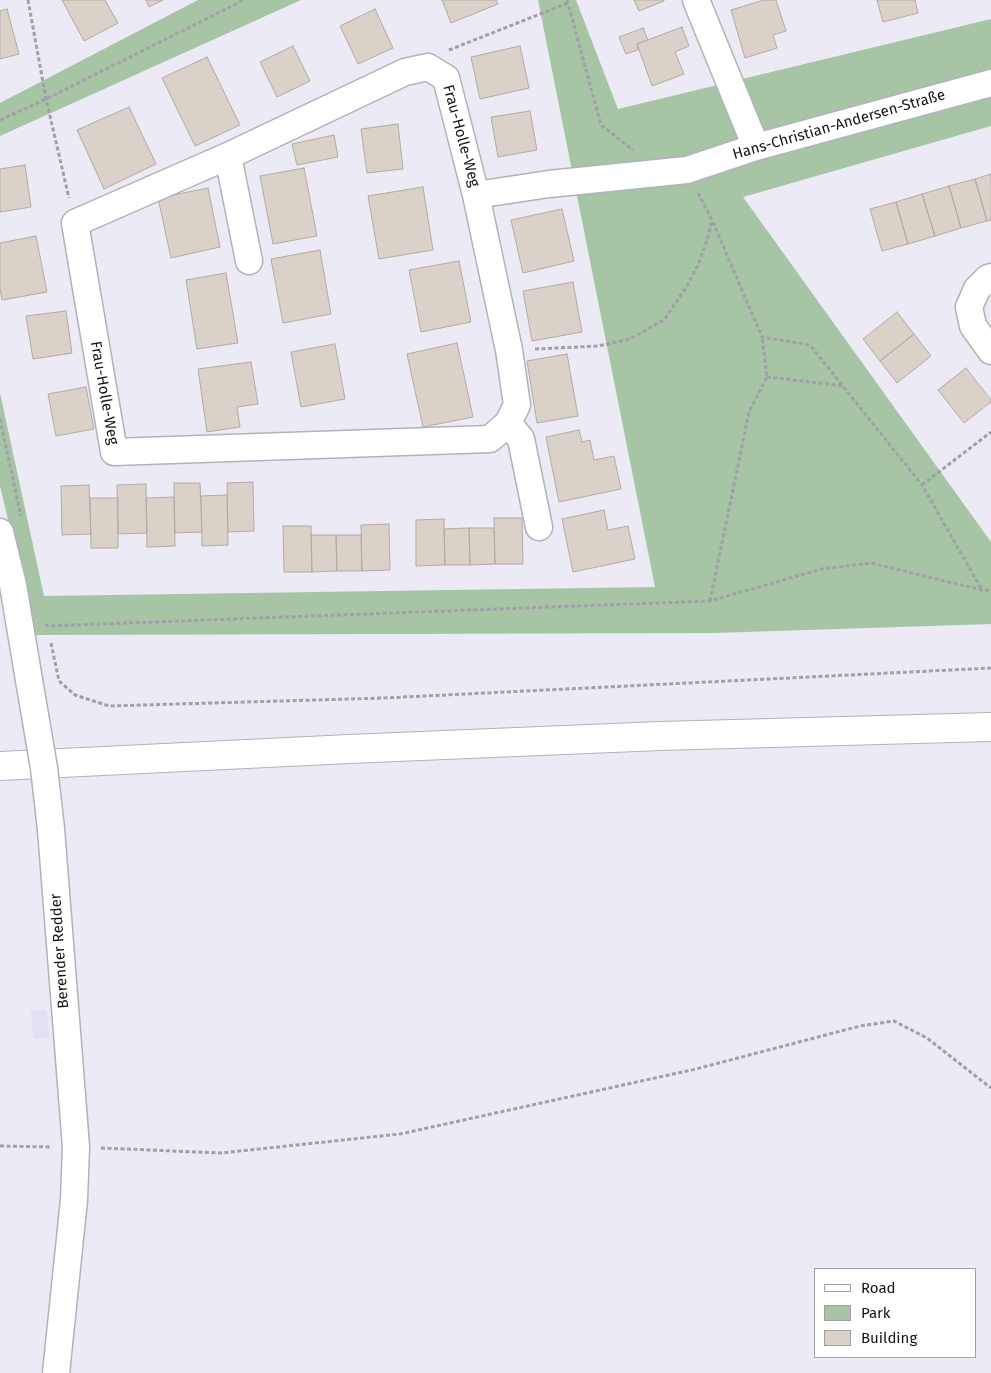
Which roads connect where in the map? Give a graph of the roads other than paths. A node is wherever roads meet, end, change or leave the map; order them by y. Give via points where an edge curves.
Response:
1 (696, 0) edge
2 (991, 83) edge
3 (756, 147) junction
4 (228, 156) junction
5 (687, 170) joint
6 (476, 195) junction
7 (250, 261) dead end
8 (991, 277) edge
9 (991, 352) edge
10 (508, 423) junction
11 (539, 527) dead end
12 (11, 528) edge
13 (991, 727) edge
14 (0, 766) edge
15 (56, 1373) edge

1 - 3 street
2 - 3 street, Hans-Christian-Andersen-Straße
3 - 5 street, Hans-Christian-Andersen-Straße
4 - 6 street, Frau-Holle-Weg via 405,72 428,67 446,78
4 - 7 street
4 - 10 street, Frau-Holle-Weg via 75,223 114,452 490,438
5 - 6 street, Frau-Holle-Weg
6 - 10 street, Frau-Holle-Weg via 509,350 517,405
8 - 9 street via 977,289 969,307 973,326
10 - 11 street via 521,439
12 - 15 street, Berender Redder, bridge via 13,585 51,829 76,1148 74,1200
13 - 14 main road via 660,736

